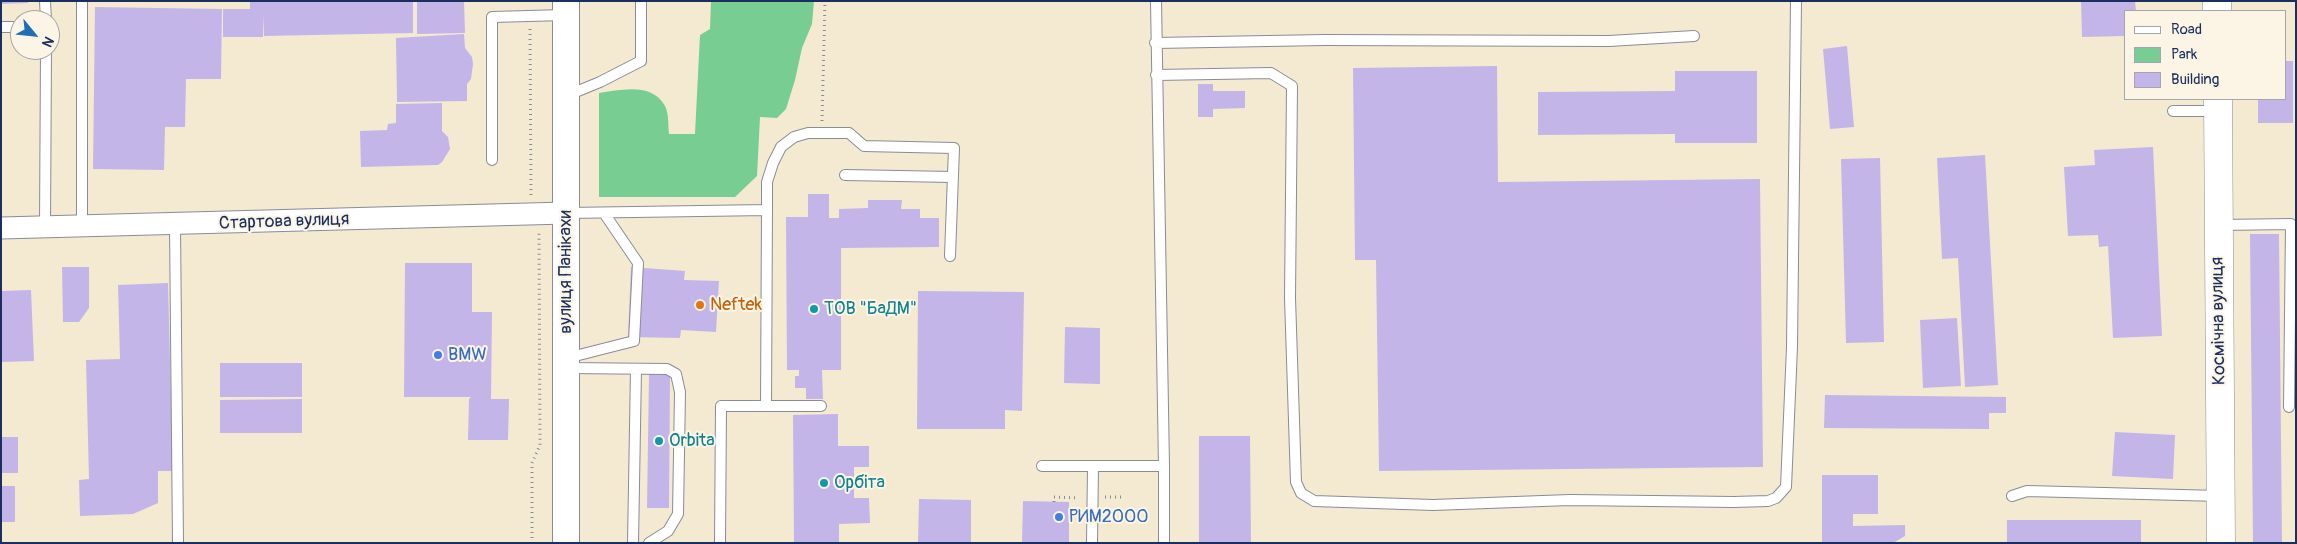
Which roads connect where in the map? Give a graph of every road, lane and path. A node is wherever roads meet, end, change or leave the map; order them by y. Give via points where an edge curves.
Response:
1 (82, 1) edge
2 (641, 1) edge
3 (825, 1) edge
4 (1156, 1) edge
5 (1796, 1) edge
6 (566, 8) edge
7 (530, 17) junction
8 (1694, 36) dead end
9 (1155, 43) junction
10 (46, 60) edge
11 (1156, 75) junction
12 (565, 96) junction
13 (2218, 105) edge
14 (2173, 111) dead end
15 (822, 132) junction
16 (492, 160) dead end
17 (845, 175) dead end
18 (953, 177) junction
19 (767, 210) junction
20 (566, 213) junction
21 (604, 213) junction
22 (531, 215) junction
23 (175, 224) junction
24 (2218, 225) junction
25 (82, 226) junction
26 (45, 227) junction
27 (1, 228) edge
28 (950, 256) dead end
29 (566, 363) junction
30 (636, 369) junction
31 (766, 406) junction
32 (821, 406) dead end
33 (2289, 407) dead end
34 (1042, 466) dead end
35 (1164, 466) junction
36 (1093, 467) junction
37 (2012, 496) dead end
38 (2221, 496) junction
39 (1069, 498) dead end
40 (1054, 502) dead end
41 (178, 543) edge
42 (532, 543) edge
43 (566, 543) edge
44 (633, 543) edge
45 (649, 543) edge
46 (720, 543) edge
47 (1092, 543) edge
48 (1164, 543) edge
49 (2221, 543) edge

1 - 25 lane
2 - 12 lane via 641,61
3 - 15 path
4 - 9 lane
5 - 11 lane via 1792,347 1786,487 1776,498 1768,501 1570,500 1433,505 1314,501 1300,493 1296,482 1290,298 1292,86 1271,73
6 - 7 lane
6 - 12 street, вулиця Панікахи
7 - 16 lane via 492,18
7 - 22 path
8 - 9 lane via 1609,41
9 - 11 lane
10 - 26 lane
11 - 35 lane
12 - 20 street, вулиця Панікахи
13 - 14 lane
13 - 24 main road, Космічна вулиця
15 - 18 lane via 849,133 864,146 954,148
15 - 19 lane via 794,137 781,147 767,182
17 - 18 lane
18 - 28 lane
19 - 21 lane
19 - 31 lane
20 - 21 lane
20 - 22 street, Стартова вулиця
20 - 29 street, вулиця Панікахи
21 - 29 lane via 638,263 634,341
22 - 23 street, Стартова вулиця
22 - 42 path via 539,231 540,436 540,445 532,463
23 - 25 street, Стартова вулиця
23 - 41 lane
24 - 33 lane via 2291,224
24 - 38 main road, Космічна вулиця
25 - 26 street, Стартова вулиця
26 - 27 street, Стартова вулиця
29 - 30 lane
29 - 43 street, вулиця Панікахи
30 - 44 lane
30 - 45 lane via 667,369 676,374 680,392 678,514 668,531
31 - 32 lane
31 - 46 lane via 721,406
34 - 36 lane
35 - 36 lane
35 - 48 lane
36 - 47 lane
37 - 38 lane via 2027,491
38 - 49 main road, Космічна вулиця
39 - 40 path via 1054,498

